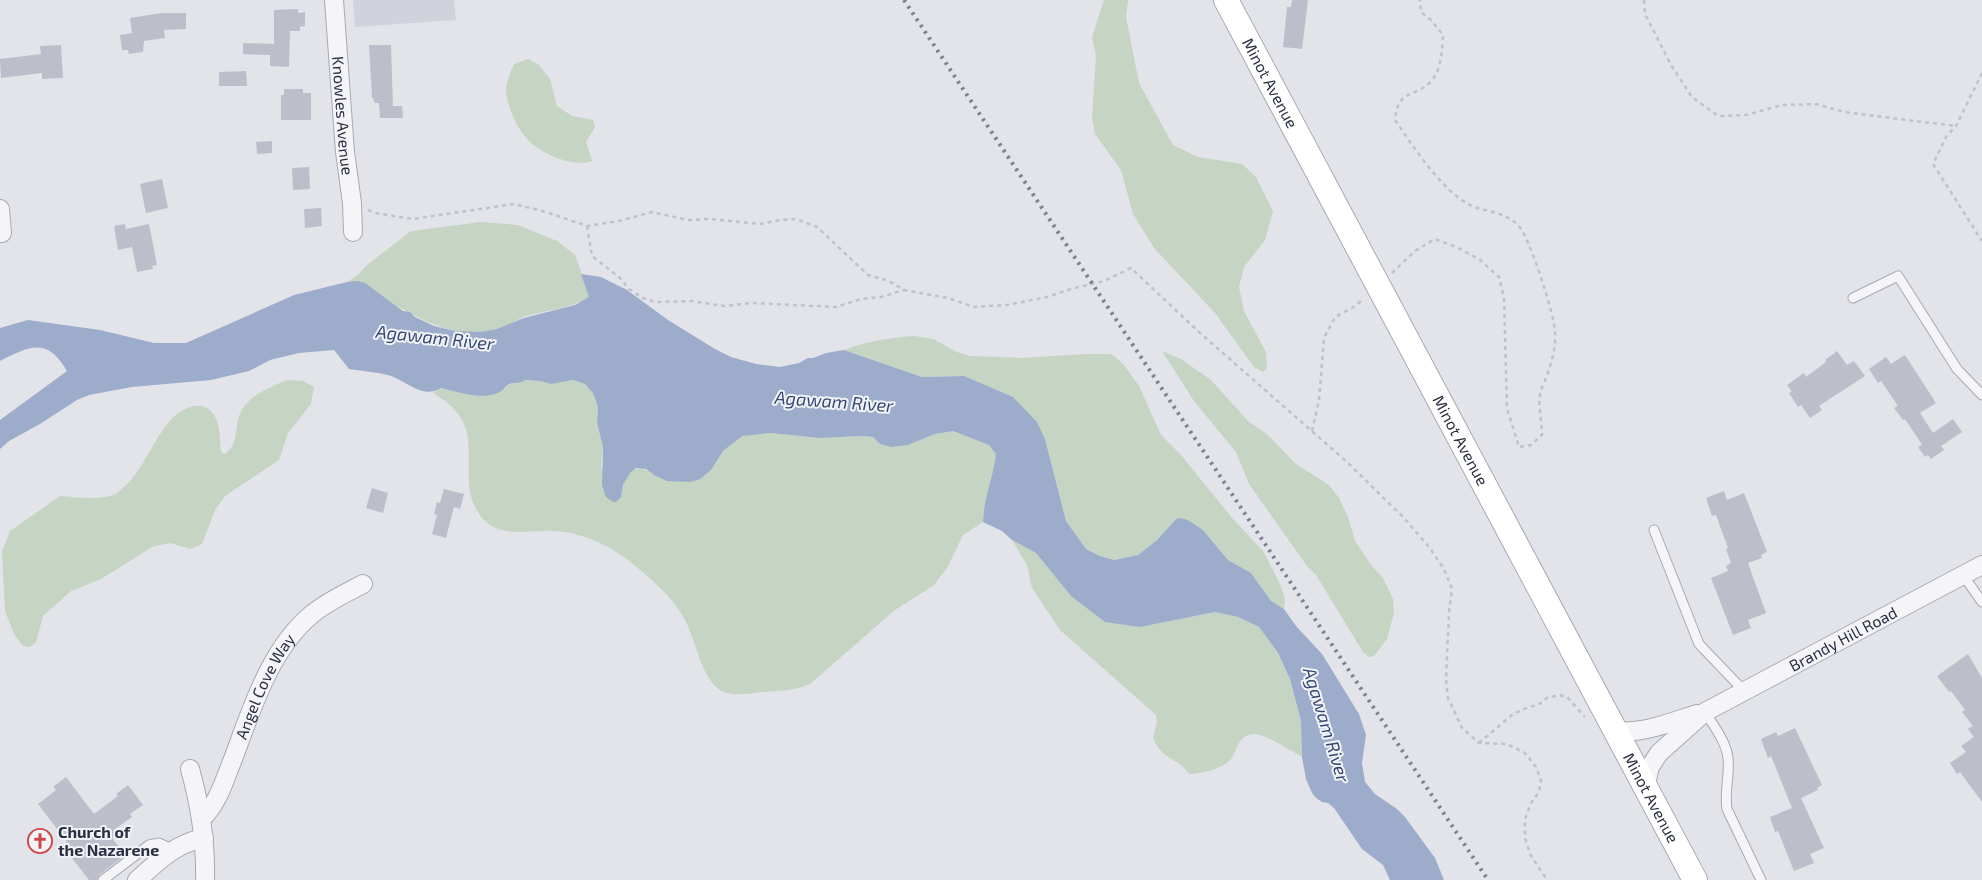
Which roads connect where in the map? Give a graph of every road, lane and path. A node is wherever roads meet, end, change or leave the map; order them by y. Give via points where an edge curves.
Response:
1 (334, 0) edge
2 (1420, 0) edge
3 (1644, 0) edge
4 (1229, 1) edge
5 (1982, 73) edge
6 (1956, 126) junction
7 (352, 204) junction
8 (0, 210) edge
9 (587, 226) junction
10 (353, 232) dead end
11 (2, 233) dead end
12 (1982, 241) edge
13 (1379, 285) junction
14 (904, 290) junction
15 (1854, 298) dead end
16 (1982, 395) edge
17 (1312, 432) junction
18 (1654, 530) dead end
19 (1982, 564) edge
20 (1963, 575) junction
21 (363, 584) dead end
22 (1982, 602) edge
23 (1744, 691) junction
24 (1705, 712) junction
25 (1613, 728) junction
26 (1479, 743) junction
27 (190, 769) dead end
28 (1645, 788) junction
29 (201, 819) junction
30 (204, 838) junction
31 (172, 849) junction
32 (103, 880) edge
33 (137, 880) edge
34 (205, 880) edge
35 (1547, 880) edge
36 (1695, 880) edge
37 (1761, 880) edge

1 - 7 street, Knowles Avenue
2 - 13 path via 1421,12 1443,35 1439,67 1432,80 1396,106 1395,120 1454,194 1471,205 1506,216 1520,226 1530,246 1556,331 1539,404 1542,435 1531,445 1519,447 1507,408 1504,298 1499,277 1479,259 1435,240 1416,251
3 - 6 path via 1645,14 1671,66 1692,97 1718,116 1746,115 1782,105 1816,104 1844,112
4 - 13 main road, Minot Avenue
5 - 6 path
6 - 12 path via 1946,137 1933,164
7 - 9 path via 374,213 414,218 514,204
7 - 10 street, Knowles Avenue
8 - 11 street
9 - 14 path via 652,212 688,220 760,224 796,219 818,227 868,275 889,281
9 - 14 path via 592,256 629,289 655,302 836,307
13 - 17 path via 1352,308 1335,317 1324,338 1319,400
13 - 25 main road, Minot Avenue
14 - 17 path via 948,298 974,307 1007,305 1104,282 1131,268
15 - 16 lane via 1898,276 1957,369
17 - 26 path via 1403,517 1444,569 1452,589 1446,680 1448,698 1462,728
18 - 23 lane via 1699,644
19 - 20 street, Brandy Hill Road
20 - 22 lane
20 - 23 street, Brandy Hill Road
21 - 29 street, Angel Cove Way via 310,616 285,645 255,700 218,796
23 - 24 street, Brandy Hill Road
24 - 25 street, Brandy Hill Road via 1642,730 1628,732
24 - 28 street, Brandy Hill Road via 1659,753 1650,767
24 - 37 lane via 1726,748 1726,809
25 - 26 path via 1586,718 1567,697 1558,695 1513,714
25 - 28 main road, Minot Avenue
26 - 35 path via 1507,744 1525,752 1536,767 1541,781 1525,819 1525,838 1530,854
27 - 29 street
28 - 36 main road, Minot Avenue
29 - 30 street
30 - 31 street
30 - 34 street
31 - 32 lane via 159,844 149,845
31 - 33 street

